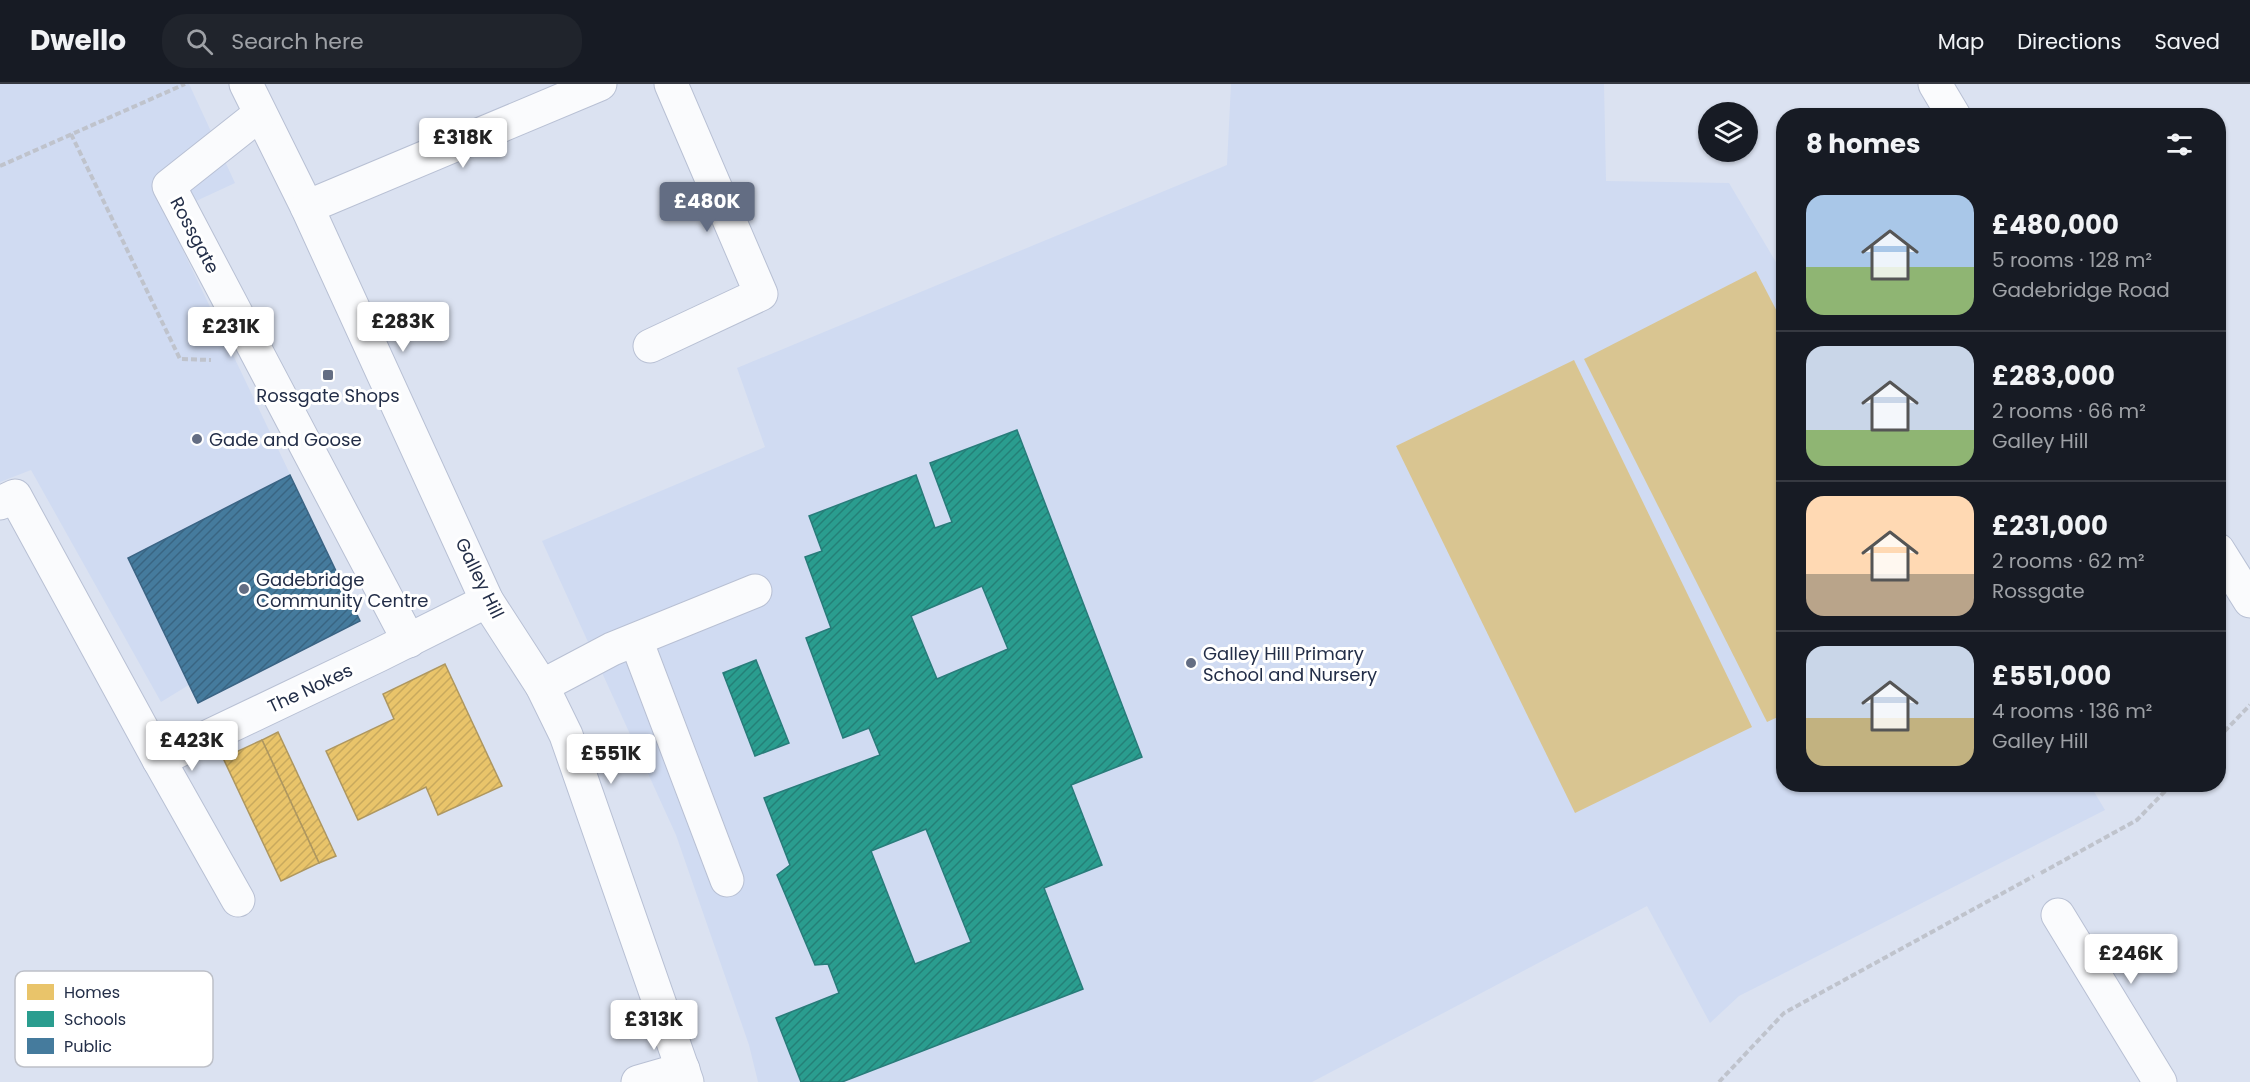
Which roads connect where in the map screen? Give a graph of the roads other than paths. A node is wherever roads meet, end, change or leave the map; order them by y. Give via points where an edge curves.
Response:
1 (246, 84) edge
2 (600, 84) edge
3 (671, 84) edge
4 (1935, 84) edge
5 (1949, 108) edge
6 (260, 114) junction
7 (307, 207) junction
8 (650, 346) dead end
9 (0, 503) edge
10 (2226, 563) edge
11 (755, 591) dead end
12 (487, 601) junction
13 (2250, 601) edge
14 (636, 640) junction
15 (409, 641) junction
16 (542, 686) junction
17 (159, 760) junction
18 (727, 880) dead end
19 (238, 900) dead end
20 (2058, 915) dead end
21 (685, 1076) edge
22 (638, 1082) edge
23 (2160, 1082) edge

1 - 6 street, Galley Hill
2 - 7 street
3 - 8 street via 761,294
4 - 5 street
6 - 7 street, Galley Hill
6 - 15 street, Rossgate via 169,186
7 - 12 street, Galley Hill
9 - 17 street via 15,496
10 - 13 street
11 - 14 street
12 - 15 street, The Nokes
12 - 16 street, Galley Hill
14 - 16 street
14 - 18 street
15 - 17 street, The Nokes
16 - 21 street, Galley Hill via 566,735
17 - 19 street
20 - 23 street
21 - 22 street

